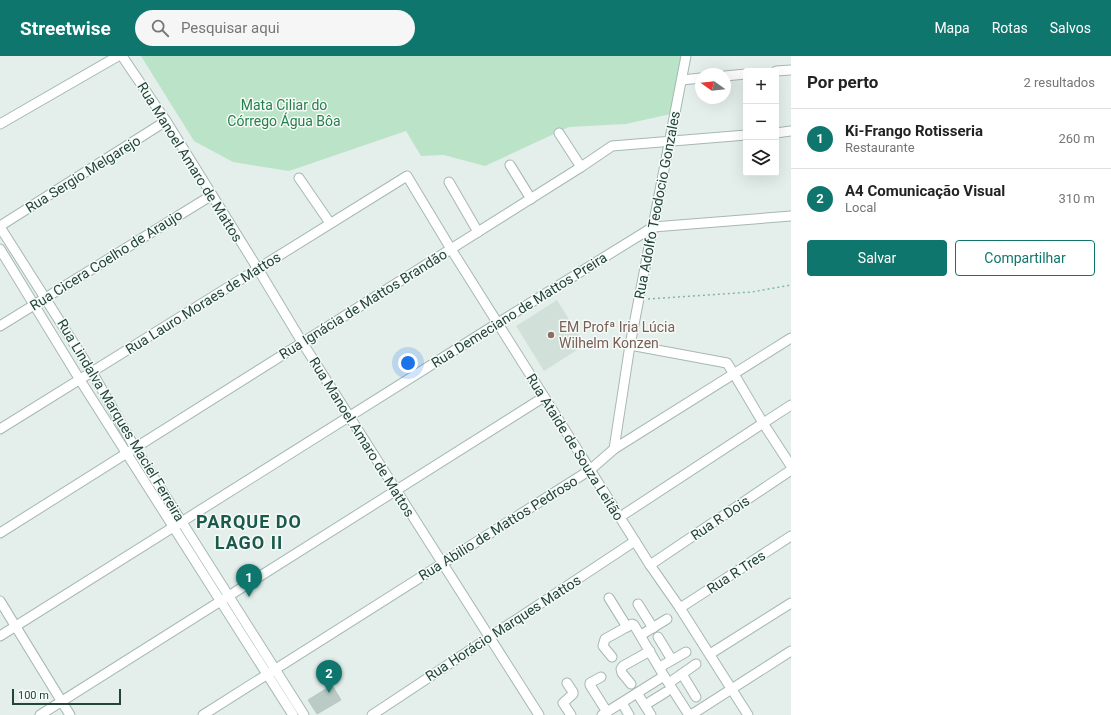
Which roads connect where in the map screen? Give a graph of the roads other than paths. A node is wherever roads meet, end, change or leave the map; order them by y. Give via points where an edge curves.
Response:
1 (118, 56) edge
2 (122, 56) edge
3 (686, 56) edge
4 (791, 70) edge
5 (779, 72) edge
6 (743, 74) edge
7 (731, 75) edge
8 (695, 79) edge
9 (682, 80) junction
10 (166, 121) junction
11 (0, 124) edge
12 (791, 131) edge
13 (559, 133) dead end
14 (779, 133) edge
15 (743, 135) edge
16 (669, 142) junction
17 (510, 165) dead end
18 (581, 167) junction
19 (407, 176) joint
20 (299, 178) dead end
21 (449, 182) dead end
22 (212, 195) junction
23 (531, 198) junction
24 (791, 216) edge
25 (654, 223) junction
26 (330, 224) junction
27 (0, 226) edge
28 (478, 232) junction
29 (0, 250) edge
30 (453, 252) junction
31 (258, 268) junction
32 (46, 298) junction
33 (35, 304) junction
34 (496, 323) junction
35 (0, 326) edge
36 (791, 338) edge
37 (632, 342) junction
38 (303, 345) junction
39 (92, 372) junction
40 (734, 374) junction
41 (80, 380) junction
42 (544, 397) junction
43 (791, 405) edge
44 (349, 417) junction
45 (763, 423) junction
46 (0, 429) edge
47 (135, 448) junction
48 (614, 449) junction
49 (126, 453) junction
50 (791, 466) edge
51 (590, 470) junction
52 (791, 470) edge
53 (395, 488) junction
54 (620, 517) junction
55 (185, 520) junction
56 (173, 527) junction
57 (0, 533) edge
58 (791, 536) edge
59 (635, 541) junction
60 (443, 564) junction
61 (650, 565) junction
62 (229, 595) junction
63 (609, 598) dead end
64 (221, 600) junction
65 (0, 601) edge
66 (791, 603) edge
67 (638, 604) dead end
68 (680, 608) junction
69 (667, 620) dead end
70 (16, 626) junction
71 (627, 627) junction
72 (653, 628) junction
73 (0, 636) edge
74 (641, 636) junction
75 (490, 637) junction
76 (658, 637) dead end
77 (650, 651) junction
78 (791, 651) edge
79 (686, 652) dead end
80 (710, 654) junction
81 (612, 657) dead end
82 (672, 660) junction
83 (696, 664) dead end
84 (276, 669) junction
85 (267, 674) junction
86 (682, 674) junction
87 (664, 676) junction
88 (601, 677) dead end
89 (567, 683) dead end
90 (631, 684) dead end
91 (731, 688) junction
92 (666, 692) dead end
93 (637, 693) junction
94 (696, 697) dead end
95 (62, 701) junction
96 (622, 703) junction
97 (645, 705) junction
98 (605, 713) edge
99 (536, 714) edge
100 (40, 715) edge
101 (70, 715) edge
102 (203, 715) edge
103 (292, 715) edge
104 (304, 715) edge
105 (372, 715) edge
106 (571, 715) edge
107 (629, 715) edge
108 (651, 715) edge
109 (690, 715) edge
110 (748, 715) edge

1 - 11 street
2 - 10 street, Rua Manoel Amaro de Mattos
3 - 9 street, Rua Adolfo Teodocio Gonzales
4 - 5 street
6 - 7 street
8 - 9 street
9 - 16 street, Rua Adolfo Teodocio Gonzales
10 - 22 street, Rua Manoel Amaro de Mattos
10 - 27 street, Rua Sergio Melgarejo
12 - 14 street
13 - 18 street
15 - 16 street, Rua Ignácia de Mattos Brandão
16 - 18 street, Rua Ignácia de Mattos Brandão via 612,146
16 - 25 street, Rua Adolfo Teodocio Gonzales
17 - 23 street
18 - 23 street, Rua Ignácia de Mattos Brandão
19 - 26 street, Rua Lauro Moraes de Mattos
19 - 30 street, Rua Ataide de Souza Leitão
20 - 26 street
21 - 28 street
22 - 31 street, Rua Manoel Amaro de Mattos
22 - 32 street, Rua Cicera Coelho de Araujo
23 - 28 street, Rua Ignácia de Mattos Brandão
24 - 25 street
25 - 34 street, Rua Demeciano de Mattos Preira
25 - 37 street, Rua Adolfo Teodocio Gonzales
26 - 31 street, Rua Lauro Moraes de Mattos
27 - 32 street, Rua Lindalva Marques Maciel Ferreira
28 - 30 street, Rua Ignácia de Mattos Brandão
29 - 33 street, Rua Lindalva Marques Maciel Ferreira
30 - 34 street, Rua Ataide de Souza Leitão
30 - 38 street, Rua Ignácia de Mattos Brandão
31 - 38 street, Rua Manoel Amaro de Mattos
31 - 39 street, Rua Lauro Moraes de Mattos
32 - 33 street, Rua Cicera Coelho de Araujo
32 - 39 street, Rua Lindalva Marques Maciel Ferreira
33 - 35 street, Rua Cicera Coelho de Araujo
33 - 41 street, Rua Lindalva Marques Maciel Ferreira
34 - 42 street, Rua Ataide de Souza Leitão
34 - 44 street, Rua Demeciano de Mattos Preira
36 - 40 street, Rua Abilio de Mattos Pedroso
37 - 40 street via 726,363
37 - 48 street, Rua Adolfo Teodocio Gonzales
38 - 44 street, Rua Manoel Amaro de Mattos
38 - 47 street, Rua Ignácia de Mattos Brandão
39 - 41 street, Rua Lauro Moraes de Mattos
39 - 47 street, Rua Lindalva Marques Maciel Ferreira
40 - 45 street
40 - 48 street, Rua Abilio de Mattos Pedroso
41 - 46 street, Rua Lauro Moraes de Mattos
41 - 49 street, Rua Lindalva Marques Maciel Ferreira
42 - 51 street, Rua Ataide de Souza Leitão
42 - 53 street
43 - 45 street
44 - 53 street, Rua Manoel Amaro de Mattos
44 - 55 street, Rua Demeciano de Mattos Preira
45 - 50 street
45 - 54 street
47 - 49 street, Rua Ignácia de Mattos Brandão
47 - 55 street, Rua Lindalva Marques Maciel Ferreira
48 - 51 street, Rua Abilio de Mattos Pedroso
49 - 56 street, Rua Lindalva Marques Maciel Ferreira
49 - 57 street, Rua Ignácia de Mattos Brandão
51 - 54 street, Rua Ataide de Souza Leitão
51 - 60 street, Rua Abilio de Mattos Pedroso
52 - 61 street, Rua R Dois
53 - 60 street, Rua Manoel Amaro de Mattos
53 - 62 street
54 - 59 street, Rua Ataide de Souza Leitão
55 - 56 street, Rua Demeciano de Mattos Preira
55 - 62 street, Rua Lindalva Marques Maciel Ferreira
56 - 64 street, Rua Lindalva Marques Maciel Ferreira
56 - 70 street, Rua Demeciano de Mattos Preira
58 - 68 street, Rua R Tres
59 - 61 street, Rua Ataide de Souza Leitão
59 - 75 street, Rua Horácio Marques Mattos
60 - 75 street, Rua Manoel Amaro de Mattos
60 - 84 street, Rua Abilio de Mattos Pedroso
61 - 68 street, Rua Ataide de Souza Leitão
62 - 64 street
62 - 84 street, Rua Lindalva Marques Maciel Ferreira
63 - 71 street
64 - 85 street, Rua Lindalva Marques Maciel Ferreira
64 - 95 street
65 - 70 street
66 - 80 street
67 - 72 street
68 - 80 street, Rua Ataide de Souza Leitão
69 - 72 street
70 - 73 street, Rua Demeciano de Mattos Preira
70 - 95 street
71 - 74 street via 634,625
71 - 81 street via 603,642 603,646
72 - 74 street
74 - 77 street
75 - 99 street, Rua Manoel Amaro de Mattos
75 - 105 street, Rua Horácio Marques Mattos
76 - 82 street
77 - 87 street
77 - 90 street via 621,669
78 - 91 street
79 - 82 street
80 - 91 street, Rua Ataide de Souza Leitão
82 - 87 street
83 - 86 street
84 - 85 street, Rua Abilio de Mattos Pedroso
84 - 104 street, Rua Lindalva Marques Maciel Ferreira
85 - 102 street, Rua Abilio de Mattos Pedroso
85 - 103 street, Rua Lindalva Marques Maciel Ferreira
86 - 87 street
86 - 94 street
87 - 93 street
87 - 109 street
88 - 98 street via 590,685
89 - 106 street via 573,694 563,703
91 - 109 street
91 - 110 street, Rua Ataide de Souza Leitão
92 - 97 street
93 - 96 street
93 - 97 street
95 - 100 street
95 - 101 street
96 - 98 street
96 - 107 street
97 - 108 street

